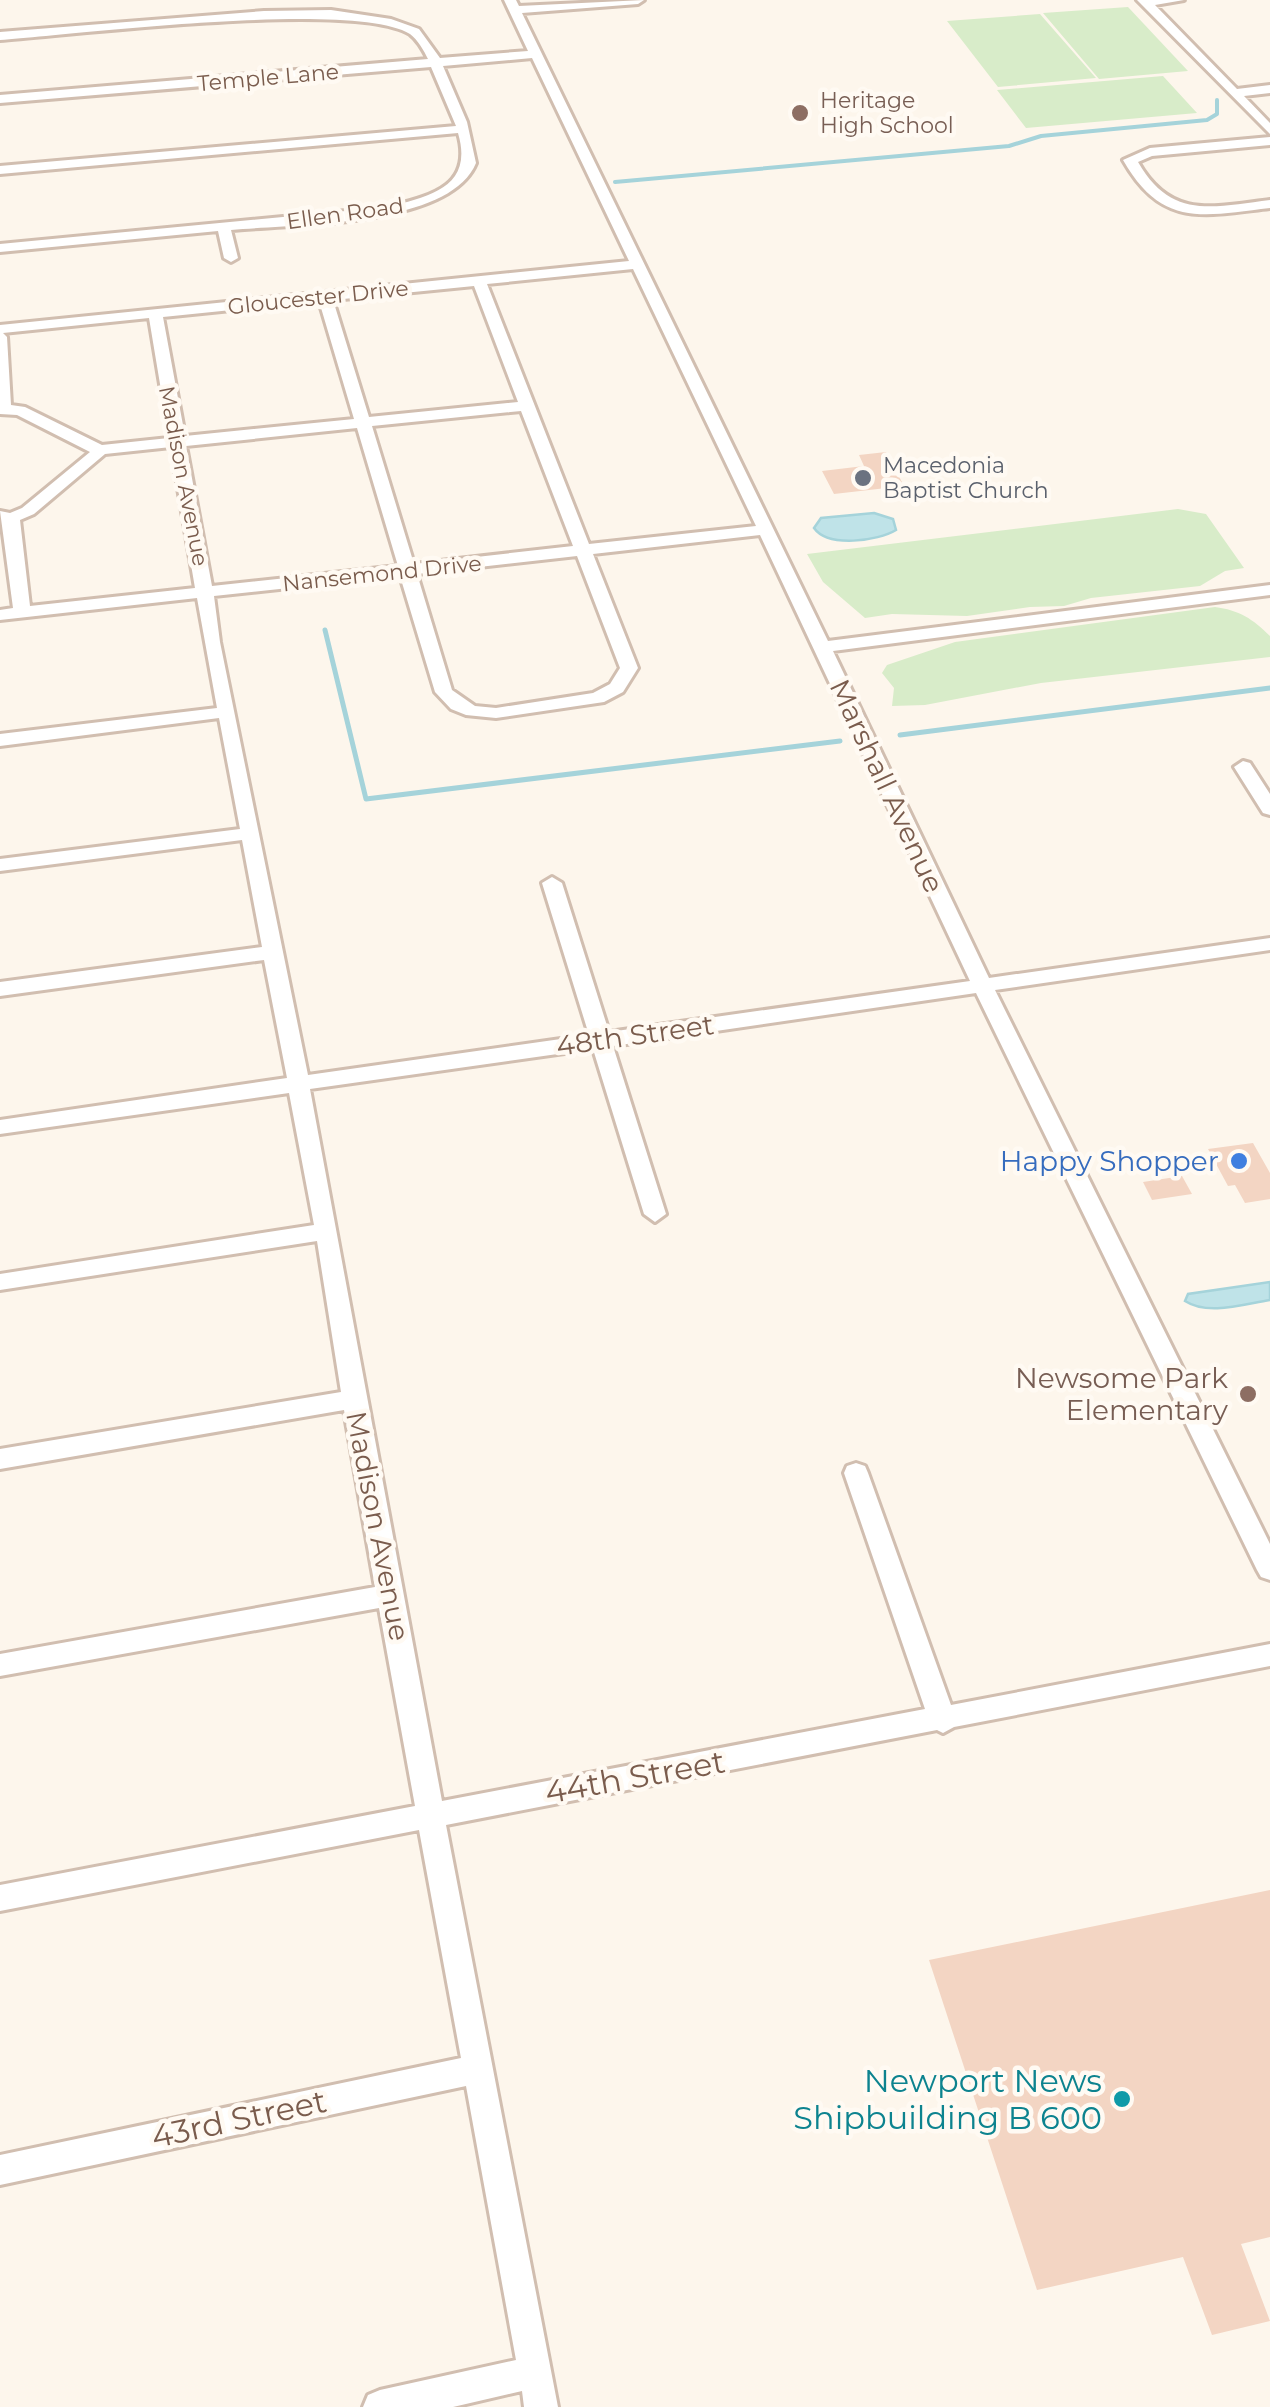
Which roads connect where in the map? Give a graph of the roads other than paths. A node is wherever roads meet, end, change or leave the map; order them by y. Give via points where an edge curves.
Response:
1 (156, 0) edge
2 (638, 0) edge
3 (1178, 0) edge
4 (1144, 1) edge
5 (512, 5) edge
6 (160, 24) junction
7 (0, 36) edge
8 (536, 54) junction
9 (434, 63) junction
10 (1270, 90) edge
11 (1234, 93) junction
12 (0, 100) edge
13 (463, 129) junction
14 (1270, 130) edge
15 (1270, 141) edge
16 (0, 170) edge
17 (1270, 204) edge
18 (224, 228) junction
19 (0, 248) edge
20 (231, 258) dead end
21 (635, 265) junction
22 (479, 281) junction
23 (325, 296) junction
24 (154, 313) junction
25 (0, 328) edge
26 (0, 336) edge
27 (530, 405) junction
28 (1, 408) edge
29 (365, 422) junction
30 (178, 442) junction
31 (98, 450) junction
32 (6, 517) edge
33 (765, 530) junction
34 (584, 550) junction
35 (407, 570) junction
36 (1270, 582) edge
37 (1270, 590) edge
38 (1246, 591) junction
39 (206, 592) junction
40 (22, 612) junction
41 (0, 615) edge
42 (822, 647) junction
43 (227, 712) junction
44 (0, 740) edge
45 (1242, 767) dead end
46 (1270, 810) edge
47 (250, 833) junction
48 (0, 864) edge
49 (552, 883) dead end
50 (1270, 944) edge
51 (272, 952) junction
52 (983, 984) junction
53 (0, 989) edge
54 (599, 1040) junction
55 (298, 1084) junction
56 (0, 1128) edge
57 (655, 1214) dead end
58 (326, 1231) junction
59 (0, 1282) edge
60 (354, 1400) junction
61 (0, 1459) edge
62 (856, 1473) dead end
63 (1270, 1570) edge
64 (390, 1595) junction
65 (1270, 1656) edge
66 (0, 1665) edge
67 (942, 1721) junction
68 (432, 1814) junction
69 (0, 1898) edge
70 (478, 2068) junction
71 (0, 2170) edge
72 (535, 2372) junction
73 (380, 2407) edge
74 (542, 2407) edge

1 - 6 street
2 - 5 street
3 - 4 street
4 - 11 street
5 - 8 street, Marshall Avenue
6 - 7 street, Ellen Road
6 - 9 street, Ellen Road via 308,12 364,15 411,30
8 - 9 street, Temple Lane
8 - 21 street, Marshall Avenue
9 - 12 street, Temple Lane
9 - 13 street, Ellen Road
10 - 11 street
11 - 14 street
13 - 16 street
13 - 18 street, Ellen Road via 470,166 433,197 371,214
15 - 17 street via 1150,152 1130,160 1157,197 1176,209
18 - 19 street, Ellen Road
18 - 20 street
21 - 22 street, Gloucester Drive
21 - 33 street, Marshall Avenue
22 - 23 street, Gloucester Drive
22 - 27 street
23 - 24 street, Gloucester Drive
23 - 29 street
24 - 25 street, Gloucester Drive
24 - 30 street, Madison Avenue
26 - 28 street
27 - 29 street
27 - 34 street
28 - 31 street via 20,410
29 - 30 street
29 - 35 street
30 - 31 street
30 - 39 street, Madison Avenue
31 - 32 street via 28,512
32 - 40 street
33 - 34 street, Nansemond Drive
33 - 42 street, Marshall Avenue
34 - 35 street, Nansemond Drive
34 - 35 street via 629,668 618,688 593,699 496,713 472,711 444,692
35 - 39 street, Nansemond Drive
36 - 38 street
37 - 38 street
38 - 42 street via 847,650
39 - 40 street, Nansemond Drive
39 - 43 street, Madison Avenue
40 - 41 street, Nansemond Drive
42 - 52 street, Marshall Avenue
43 - 44 street
43 - 47 street, Madison Avenue
45 - 46 street
47 - 48 street
47 - 51 street, Madison Avenue
49 - 54 street
50 - 52 street, 48th Street
51 - 53 street
51 - 55 street, Madison Avenue
52 - 54 street, 48th Street
52 - 63 street, Marshall Avenue
54 - 55 street, 48th Street
54 - 57 street
55 - 56 street, 48th Street
55 - 58 street, Madison Avenue
58 - 59 street
58 - 60 street, Madison Avenue
60 - 61 street
60 - 64 street, Madison Avenue
62 - 67 street
64 - 66 street
64 - 68 street, Madison Avenue
65 - 67 street, 44th Street
67 - 68 street, 44th Street
68 - 69 street, 44th Street
68 - 70 street, Madison Avenue
70 - 71 street, 43rd Street
70 - 72 street, Madison Avenue
72 - 73 street
72 - 74 street, Madison Avenue

